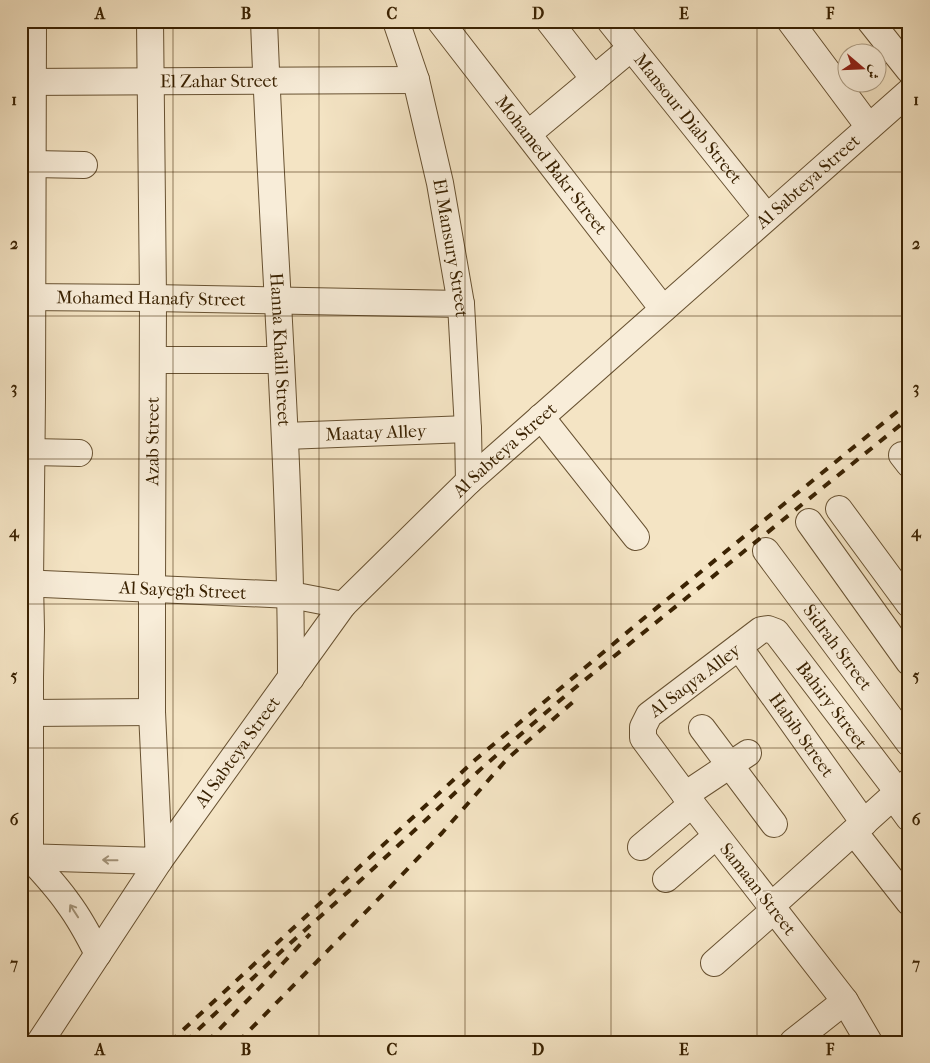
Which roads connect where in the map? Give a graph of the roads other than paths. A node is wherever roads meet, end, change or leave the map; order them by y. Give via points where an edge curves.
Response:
1 (33, 21) edge
2 (150, 21) edge
3 (264, 21) edge
4 (396, 21) edge
5 (440, 21) edge
6 (549, 21) edge
7 (610, 21) edge
8 (790, 21) edge
9 (870, 21) edge
10 (631, 48) junction
11 (909, 70) edge
12 (594, 79) junction
13 (416, 80) junction
14 (266, 81) junction
15 (27, 82) edge
16 (150, 82) junction
17 (909, 92) edge
18 (869, 127) junction
19 (528, 134) junction
20 (84, 164) dead end
21 (29, 176) edge
22 (767, 217) junction
23 (27, 297) edge
24 (153, 298) junction
25 (278, 301) junction
26 (460, 304) junction
27 (663, 309) junction
28 (153, 360) junction
29 (281, 360) junction
30 (27, 388) edge
31 (542, 417) junction
32 (468, 430) junction
33 (285, 436) junction
34 (32, 452) junction
35 (79, 453) dead end
36 (469, 481) junction
37 (839, 509) dead end
38 (809, 522) dead end
39 (636, 536) dead end
40 (766, 551) dead end
41 (26, 583) edge
42 (152, 588) junction
43 (291, 595) junction
44 (909, 604) edge
45 (344, 605) junction
46 (26, 628) edge
47 (761, 630) joint
48 (739, 647) junction
49 (907, 654) edge
50 (26, 676) edge
51 (291, 678) junction
52 (152, 712) junction
53 (31, 713) junction
54 (702, 728) dead end
55 (643, 738) joint
56 (909, 743) edge
57 (739, 759) junction
58 (900, 790) edge
59 (689, 800) junction
60 (909, 818) edge
61 (774, 824) dead end
62 (859, 827) junction
63 (716, 836) junction
64 (641, 847) dead end
65 (26, 857) edge
66 (159, 861) junction
67 (666, 879) dead end
68 (909, 902) edge
69 (773, 908) junction
70 (98, 954) junction
71 (714, 963) dead end
72 (845, 1001) junction
73 (40, 1042) edge
74 (793, 1042) edge
75 (869, 1042) edge

1 - 15 street
2 - 16 street, Azab Street
3 - 14 street, Hanna Khalil Street
4 - 13 street, El Mansury Street
5 - 19 street, Mohamed Bakr Street
6 - 12 street
7 - 10 street, Mansour Diab Street
8 - 18 street
9 - 11 street
10 - 12 street
10 - 22 street, Mansour Diab Street
12 - 19 street
13 - 14 street, El Zahar Street
13 - 26 street, El Mansury Street via 440,182
14 - 16 street, El Zahar Street
14 - 25 street, Hanna Khalil Street
15 - 16 street, El Zahar Street
15 - 21 street
16 - 24 street, Azab Street
17 - 18 street, Al Sabteya Street
18 - 22 street, Al Sabteya Street
19 - 27 street, Mohamed Bakr Street
20 - 21 street
21 - 23 street
22 - 27 street, Al Sabteya Street
23 - 24 street, Mohamed Hanafy Street
23 - 30 street
24 - 25 street, Mohamed Hanafy Street
24 - 28 street, Azab Street
25 - 26 street, Mohamed Hanafy Street
25 - 29 street, Hanna Khalil Street
26 - 32 street, El Mansury Street
27 - 31 street, Al Sabteya Street
28 - 29 street
28 - 42 street, Azab Street
29 - 33 street, Hanna Khalil Street
30 - 34 street
31 - 36 street, Al Sabteya Street
31 - 39 street
32 - 33 street, Maatay Alley
32 - 36 street, El Mansury Street
33 - 43 street, Hanna Khalil Street
34 - 35 street
34 - 41 street
36 - 45 street, Al Sabteya Street
37 - 44 street
38 - 49 street
40 - 56 street, Sidrah Street
41 - 42 street, Al Sayegh Street
41 - 46 street
42 - 43 street, Al Sayegh Street
42 - 52 street, Azab Street
43 - 45 street, Al Sayegh Street
43 - 51 street, Hanna Khalil Street
45 - 51 street, Al Sabteya Street
46 - 50 street
47 - 48 street, Al Saqya Alley
47 - 58 street, Bahiry Street via 776,632
48 - 55 street, Al Saqya Alley via 650,715 642,727
48 - 62 street, Habib Street
50 - 53 street
51 - 66 street, Al Sabteya Street
52 - 53 street
52 - 66 street, Azab Street
53 - 65 street
54 - 57 street
55 - 59 street, Samaan Street
57 - 59 street
57 - 61 street
58 - 60 street, Bahiry Street
58 - 62 street
59 - 63 street, Samaan Street
59 - 64 street
62 - 68 street, Habib Street
62 - 69 street
63 - 67 street
63 - 69 street, Samaan Street
66 -> 65 street
70 -> 65 street via 68,903 50,879
66 - 70 street, Al Sabteya Street
69 - 71 street
69 - 72 street, Samaan Street
70 - 73 street, Al Sabteya Street
72 - 74 street
72 - 75 street, Samaan Street

